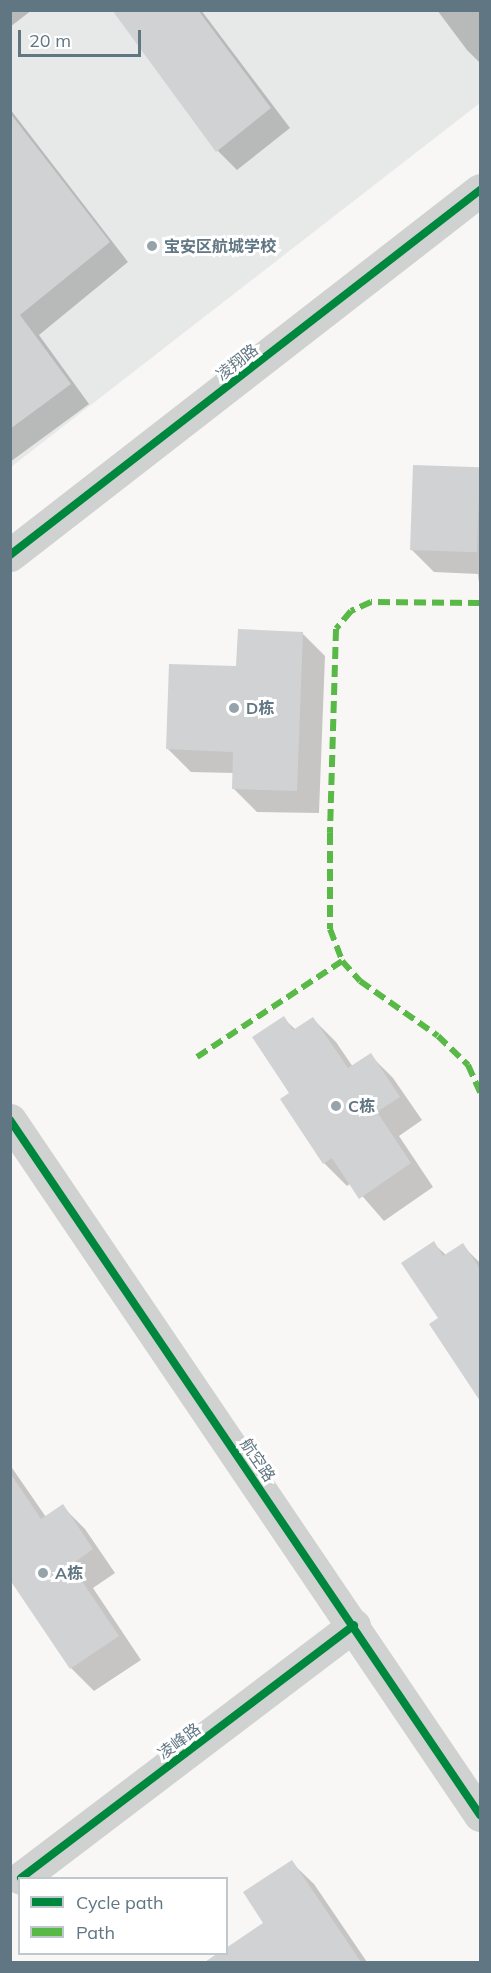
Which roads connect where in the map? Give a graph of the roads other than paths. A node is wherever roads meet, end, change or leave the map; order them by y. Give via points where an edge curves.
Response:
1 (480, 190) edge
2 (10, 555) edge
3 (10, 1120) edge
4 (354, 1625) junction
5 (480, 1815) edge
6 (23, 1877) edge

1 - 2 street, 凌翔路
3 - 4 street, 航空路
4 - 5 street, 航空路
4 - 6 street, 凌峰路

